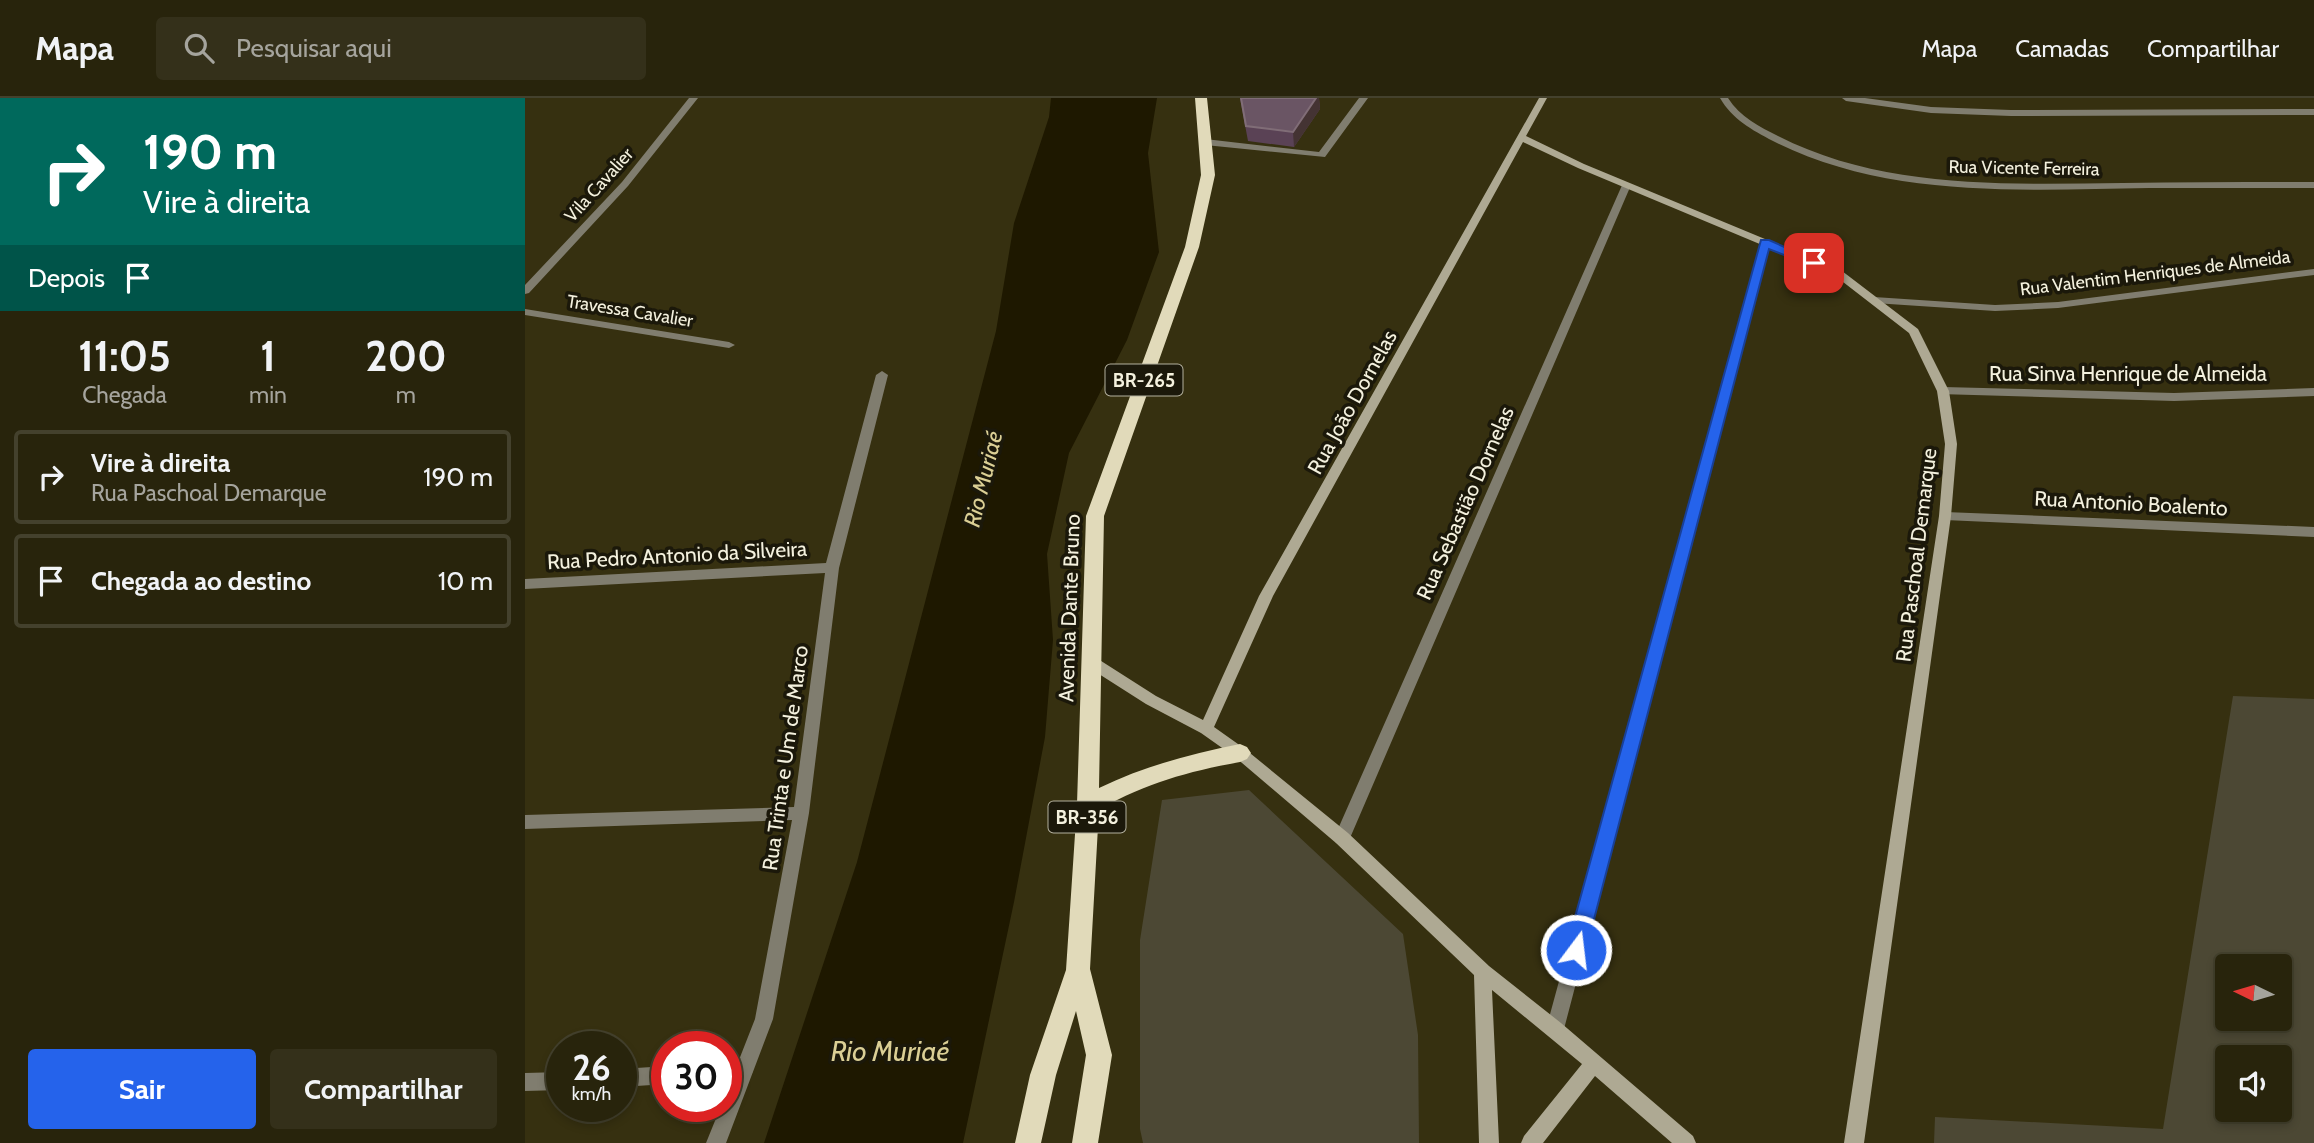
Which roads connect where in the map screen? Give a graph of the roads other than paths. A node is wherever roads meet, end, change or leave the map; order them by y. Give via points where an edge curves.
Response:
1 (694, 98) edge
2 (1201, 98) edge
3 (1364, 98) edge
4 (1543, 98) edge
5 (1724, 98) edge
6 (1846, 98) edge
7 (2314, 113) edge
8 (1521, 137) junction
9 (1205, 142) junction
10 (1626, 185) junction
11 (2314, 185) edge
12 (1765, 243) junction
13 (2314, 272) edge
14 (525, 291) edge
15 (1874, 300) junction
16 (525, 312) edge
17 (729, 345) dead end
18 (881, 375) dead end
19 (1943, 391) junction
20 (2314, 392) edge
21 (1945, 516) junction
22 (2314, 532) edge
23 (832, 568) junction
24 (525, 584) edge
25 (1093, 663) junction
26 (1206, 729) junction
27 (1240, 753) junction
28 (1088, 804) junction
29 (801, 813) junction
30 (525, 822) edge
31 (1342, 838) junction
32 (1078, 970) junction
33 (1483, 971) junction
34 (1555, 1028) junction
35 (742, 1059) edge
36 (1594, 1063) junction
37 (546, 1081) edge
38 (525, 1082) edge
39 (722, 1122) edge
40 (716, 1143) edge
41 (1028, 1143) edge
42 (1085, 1143) edge
43 (1489, 1143) edge
44 (1531, 1143) edge
45 (1686, 1143) edge
46 (1854, 1143) edge

1 - 14 street, Vila Cavalier via 625,184
2 - 9 highway, Avenida Dante Bruno / BR-265
3 - 9 street via 1322,155
4 - 8 main road, Rua João Dornelas
5 - 11 street, Rua Vicente Ferreira via 1745,121 1788,148 1850,168 1924,180 1995,186
6 - 7 street via 1931,110 2011,113
8 - 10 main road, Rua Paschoal Demarque
8 - 26 main road, Rua João Dornelas via 1266,596
9 - 25 highway, Avenida Dante Bruno / BR-265 via 1208,175 1192,247 1095,516
10 - 12 main road, Rua Paschoal Demarque
10 - 31 street, Rua Sebastião Dornelas
12 - 15 main road, Rua Paschoal Demarque via 1838,273
12 - 34 street
13 - 15 street, Rua Valentim Henriques de Almeida via 2058,306 1995,308
15 - 19 main road, Rua Paschoal Demarque via 1914,331
16 - 17 street, Travessa Cavalier
18 - 23 street, Rua Trinta e Um de Marco
19 - 20 street, Rua Sinva Henrique de Almeida via 2174,397
19 - 21 main road, Rua Paschoal Demarque via 1951,444
21 - 22 street, Rua Antonio Boalento
21 - 46 main road, Rua Paschoal Demarque
23 - 24 street, Rua Pedro Antonio da Silveira
23 - 29 street, Rua Trinta e Um de Marco
25 - 26 main road
25 - 28 highway, Avenida Dante Bruno / BR-356
26 - 27 main road
27 - 28 highway via 1138,779
27 - 31 main road
28 - 32 highway, Avenida Dante Bruno / BR-356
29 - 30 street
29 - 35 street, Rua Trinta e Um de Marco via 764,1019
31 - 33 main road
32 - 41 highway, Avenida Dante Bruno / BR-356 via 1042,1075
32 - 42 highway, Avenida Dante Bruno / BR-356 via 1099,1055
33 - 34 main road
33 - 43 main road
34 - 36 main road
36 - 44 main road
36 - 45 main road
37 - 38 street
39 - 40 street, Rua Trinta e Um de Marco

